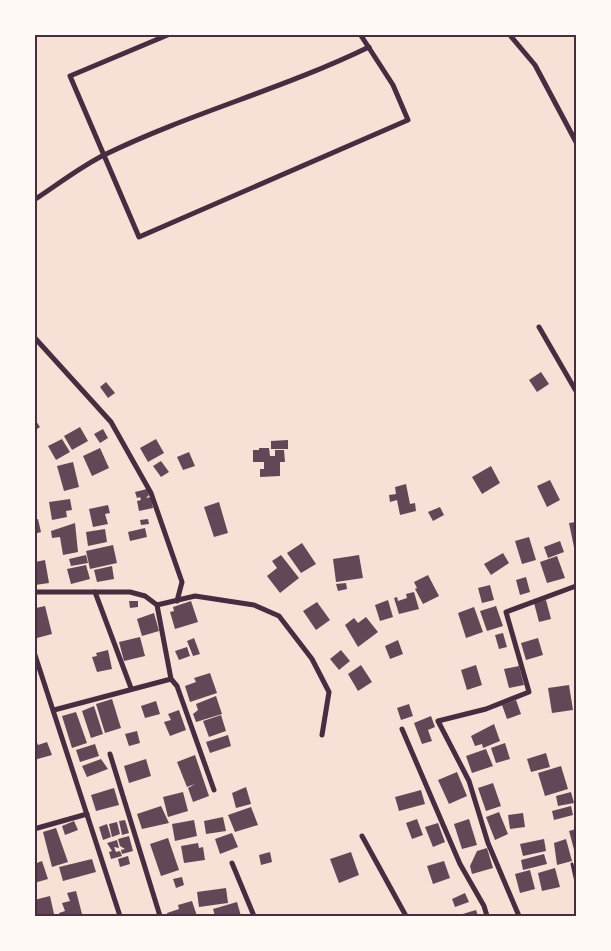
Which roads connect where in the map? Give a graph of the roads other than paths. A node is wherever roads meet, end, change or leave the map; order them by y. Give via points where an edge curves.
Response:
1 (170, 34) edge
2 (360, 34) edge
3 (509, 34) edge
4 (369, 47) junction
5 (576, 142) edge
6 (104, 155) junction
7 (34, 200) edge
8 (539, 327) dead end
9 (34, 337) edge
10 (576, 391) edge
11 (576, 586) edge
12 (34, 592) edge
13 (95, 592) junction
14 (177, 601) junction
15 (157, 604) junction
16 (34, 652) edge
17 (171, 679) junction
18 (131, 688) junction
19 (54, 710) junction
20 (402, 729) dead end
21 (322, 735) dead end
22 (110, 754) dead end
23 (213, 790) dead end
24 (87, 814) junction
25 (34, 829) edge
26 (362, 836) dead end
27 (232, 863) dead end
28 (572, 864) dead end
29 (576, 882) edge
30 (120, 916) edge
31 (160, 916) edge
32 (254, 916) edge
33 (406, 916) edge
34 (487, 916) edge
35 (519, 916) edge

1 - 6 street via 70,76
2 - 4 street
3 - 5 street via 535,65
4 - 6 street via 323,70
4 - 6 street via 393,85 408,120 139,237
6 - 7 street
8 - 10 street
9 - 14 street via 111,422 151,493 182,582
11 - 35 street via 506,612 529,692 486,709 438,721 469,781 488,843
12 - 13 street
13 - 15 street via 130,592
13 - 18 street
14 - 15 street
14 - 21 street via 195,596 254,604 279,616 312,659 329,692
15 - 17 street
16 - 19 street
17 - 18 street
17 - 23 street via 177,686
18 - 19 street
19 - 24 street
20 - 34 street via 460,864
22 - 31 street
24 - 25 street
24 - 30 street
26 - 33 street
27 - 32 street
28 - 29 lane

